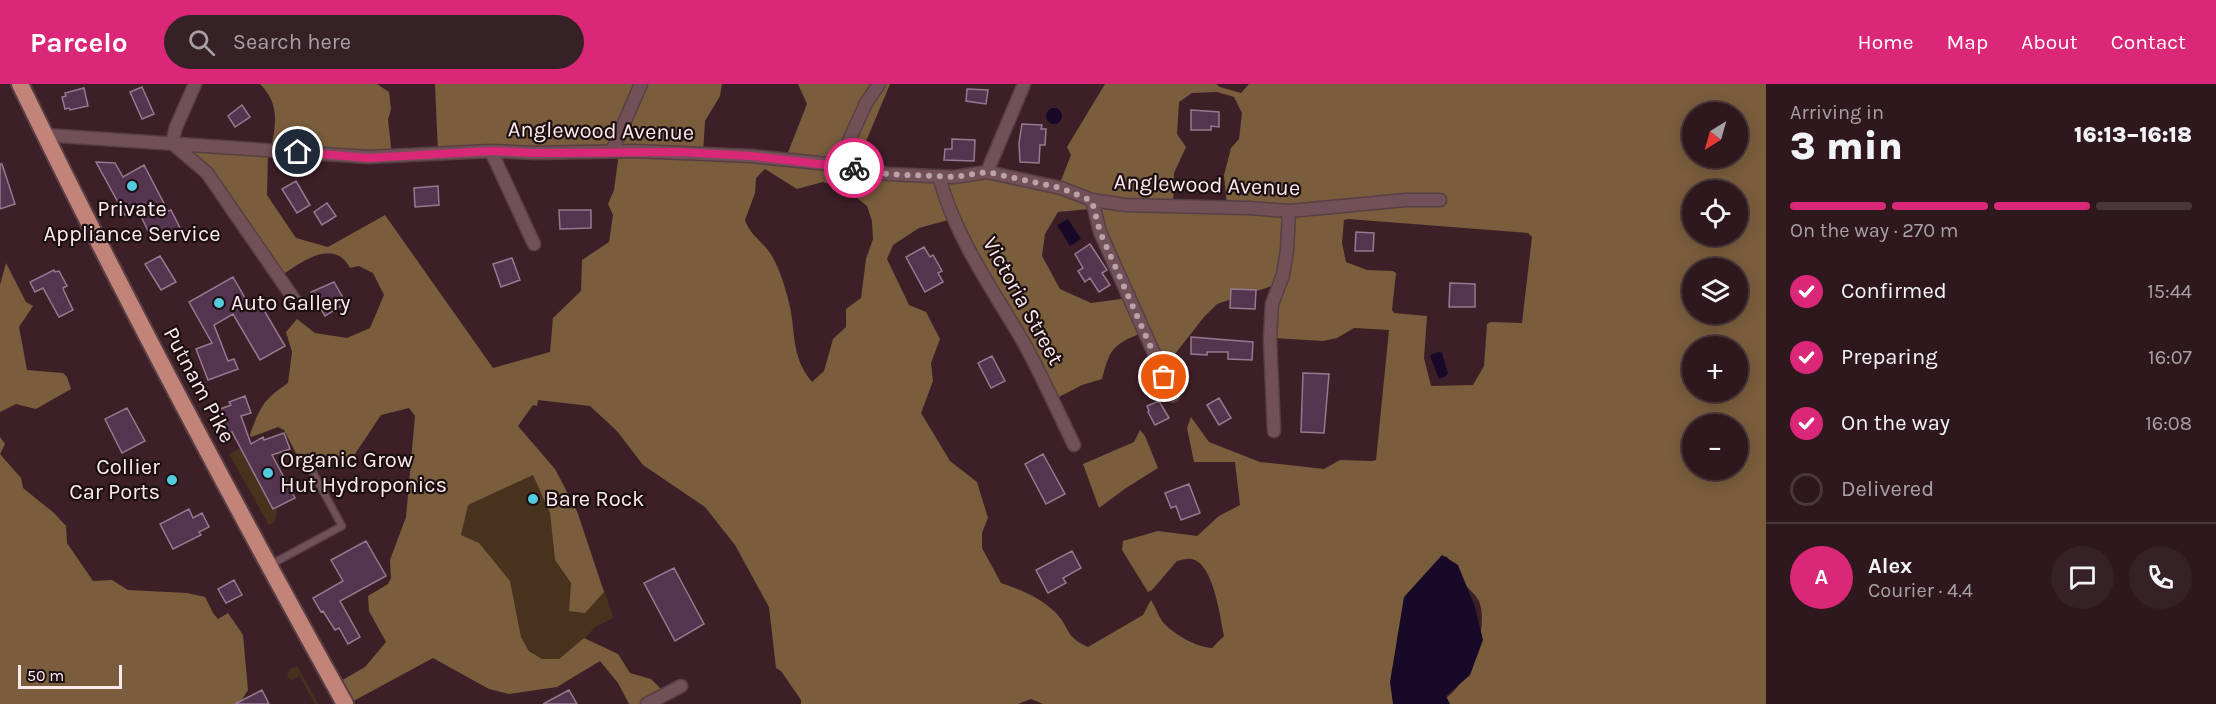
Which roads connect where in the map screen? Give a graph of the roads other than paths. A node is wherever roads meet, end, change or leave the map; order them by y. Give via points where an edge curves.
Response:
1 (20, 84) edge
2 (195, 84) edge
3 (641, 84) edge
4 (879, 84) edge
5 (1024, 84) edge
6 (45, 135) junction
7 (172, 143) junction
8 (491, 151) junction
9 (612, 151) junction
10 (838, 165) junction
11 (987, 172) junction
12 (939, 176) junction
13 (1440, 200) dead end
14 (1092, 201) junction
15 (1289, 211) junction
16 (534, 244) dead end
17 (296, 302) dead end
18 (1173, 396) dead end
19 (1274, 431) dead end
20 (1074, 445) dead end
21 (305, 458) dead end
22 (270, 565) junction
23 (681, 686) dead end
24 (345, 704) edge
25 (647, 704) edge

1 - 6 main road, Putnam Pike
2 - 7 street
3 - 9 street
4 - 10 street via 866,103
5 - 11 street
6 - 7 street, Anglewood Avenue
6 - 22 main road, Putnam Pike via 182,404
7 - 8 street, Anglewood Avenue via 368,158
7 - 17 street via 207,172
8 - 9 street, Anglewood Avenue
8 - 16 street
9 - 10 street, Anglewood Avenue via 751,156
10 - 12 street, Anglewood Avenue via 888,174
11 - 12 street, Anglewood Avenue
11 - 14 street, Anglewood Avenue via 1061,188
12 - 20 street, Victoria Street via 945,199 968,248 1025,345
13 - 15 street, Anglewood Avenue
14 - 15 street, Anglewood Avenue
14 - 18 street via 1100,232
15 - 19 street via 1283,274 1272,304
21 - 22 lane via 342,526
22 - 24 main road, Putnam Pike
23 - 25 street

